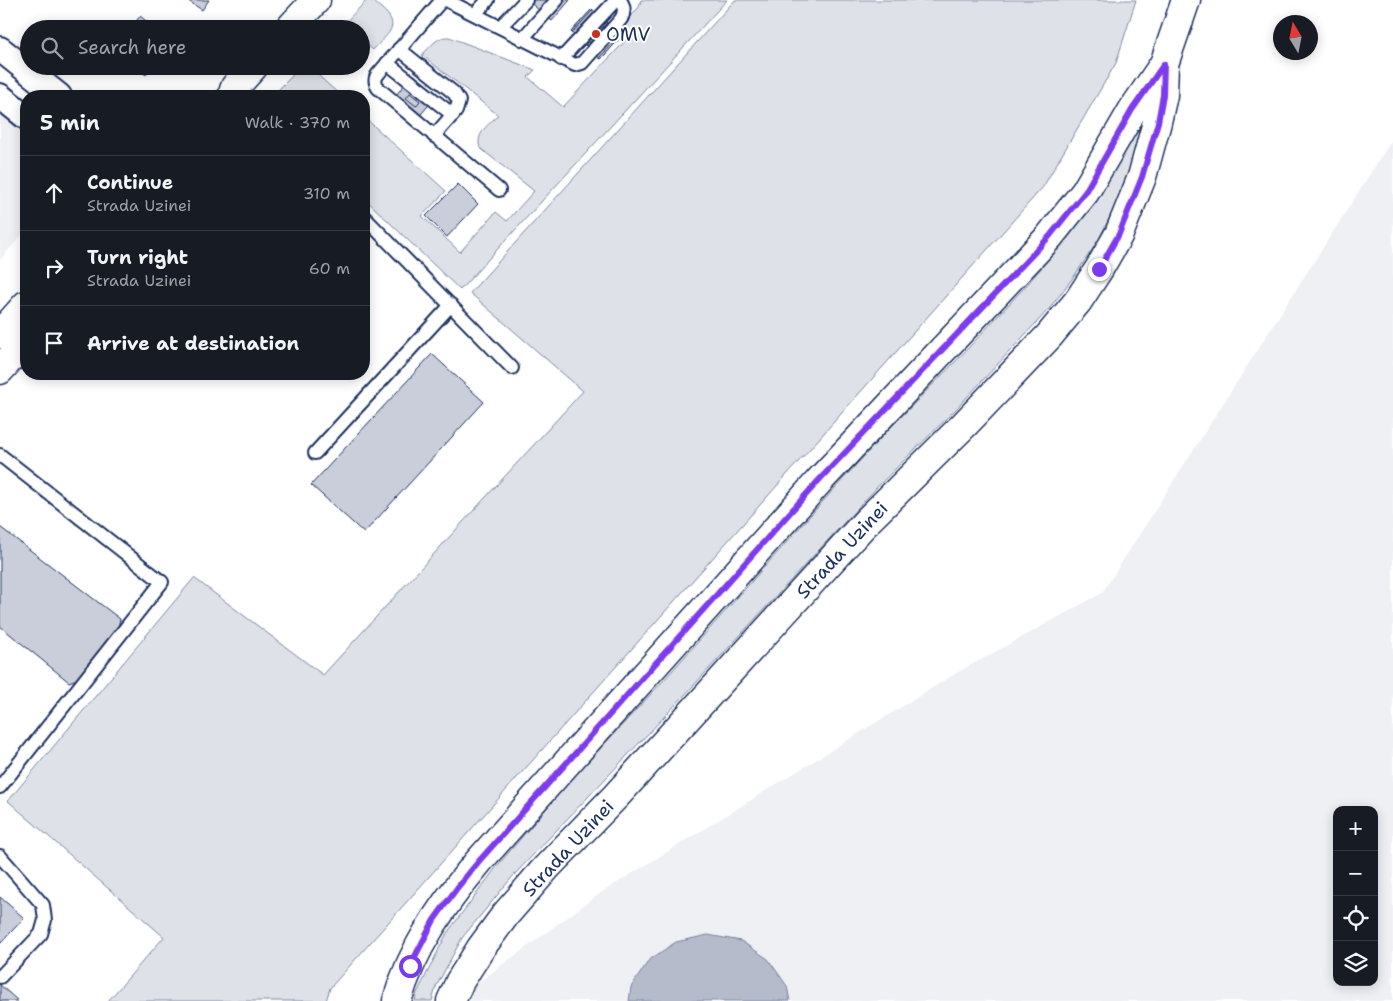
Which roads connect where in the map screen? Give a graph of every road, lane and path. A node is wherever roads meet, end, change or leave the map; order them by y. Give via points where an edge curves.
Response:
1 (488, 0) edge
2 (526, 0) edge
3 (557, 0) edge
4 (616, 0) edge
5 (620, 0) edge
6 (1186, 0) edge
7 (313, 1) edge
8 (450, 1) edge
9 (475, 14) junction
10 (297, 20) edge
11 (500, 27) junction
12 (522, 39) junction
13 (0, 49) edge
14 (399, 49) junction
15 (561, 59) junction
16 (387, 63) junction
17 (1164, 64) junction
18 (20, 65) edge
19 (33, 75) edge
20 (247, 75) edge
21 (51, 90) edge
22 (236, 90) edge
23 (0, 96) edge
24 (20, 112) edge
25 (453, 115) junction
26 (434, 136) junction
27 (499, 190) dead end
28 (370, 223) edge
29 (451, 305) junction
30 (20, 312) edge
31 (0, 334) edge
32 (20, 348) edge
33 (512, 368) dead end
34 (0, 370) edge
35 (315, 453) dead end
36 (0, 455) edge
37 (0, 787) edge
38 (0, 856) edge
39 (0, 977) edge
40 (397, 1001) edge
41 (451, 1001) edge

1 - 9 lane
2 - 11 lane
3 - 12 lane
4 - 15 lane
5 - 15 lane via 623,16 582,63 575,65
6 - 17 street, Strada Uzinei
7 - 10 street
8 - 9 lane
8 - 14 lane
9 - 11 lane
11 - 12 lane
12 - 15 lane
13 - 18 street
14 - 16 lane
14 - 25 lane via 454,92 459,106
16 - 25 lane
16 - 26 lane via 375,84
17 - 40 street, Strada Uzinei via 1132,110 1085,192 1049,237 820,479 479,861 434,920 410,966
17 - 41 street, Strada Uzinei via 1158,122 1142,177 1119,234 1078,301 964,425 867,521 546,868 481,948
19 - 21 street
20 - 22 street
23 - 24 street
25 - 26 lane
26 - 27 lane
28 - 29 lane
29 - 33 lane
29 - 35 lane
30 - 31 street
32 - 34 street
36 - 37 lane via 162,582
38 - 39 lane via 43,905 46,920 40,934

